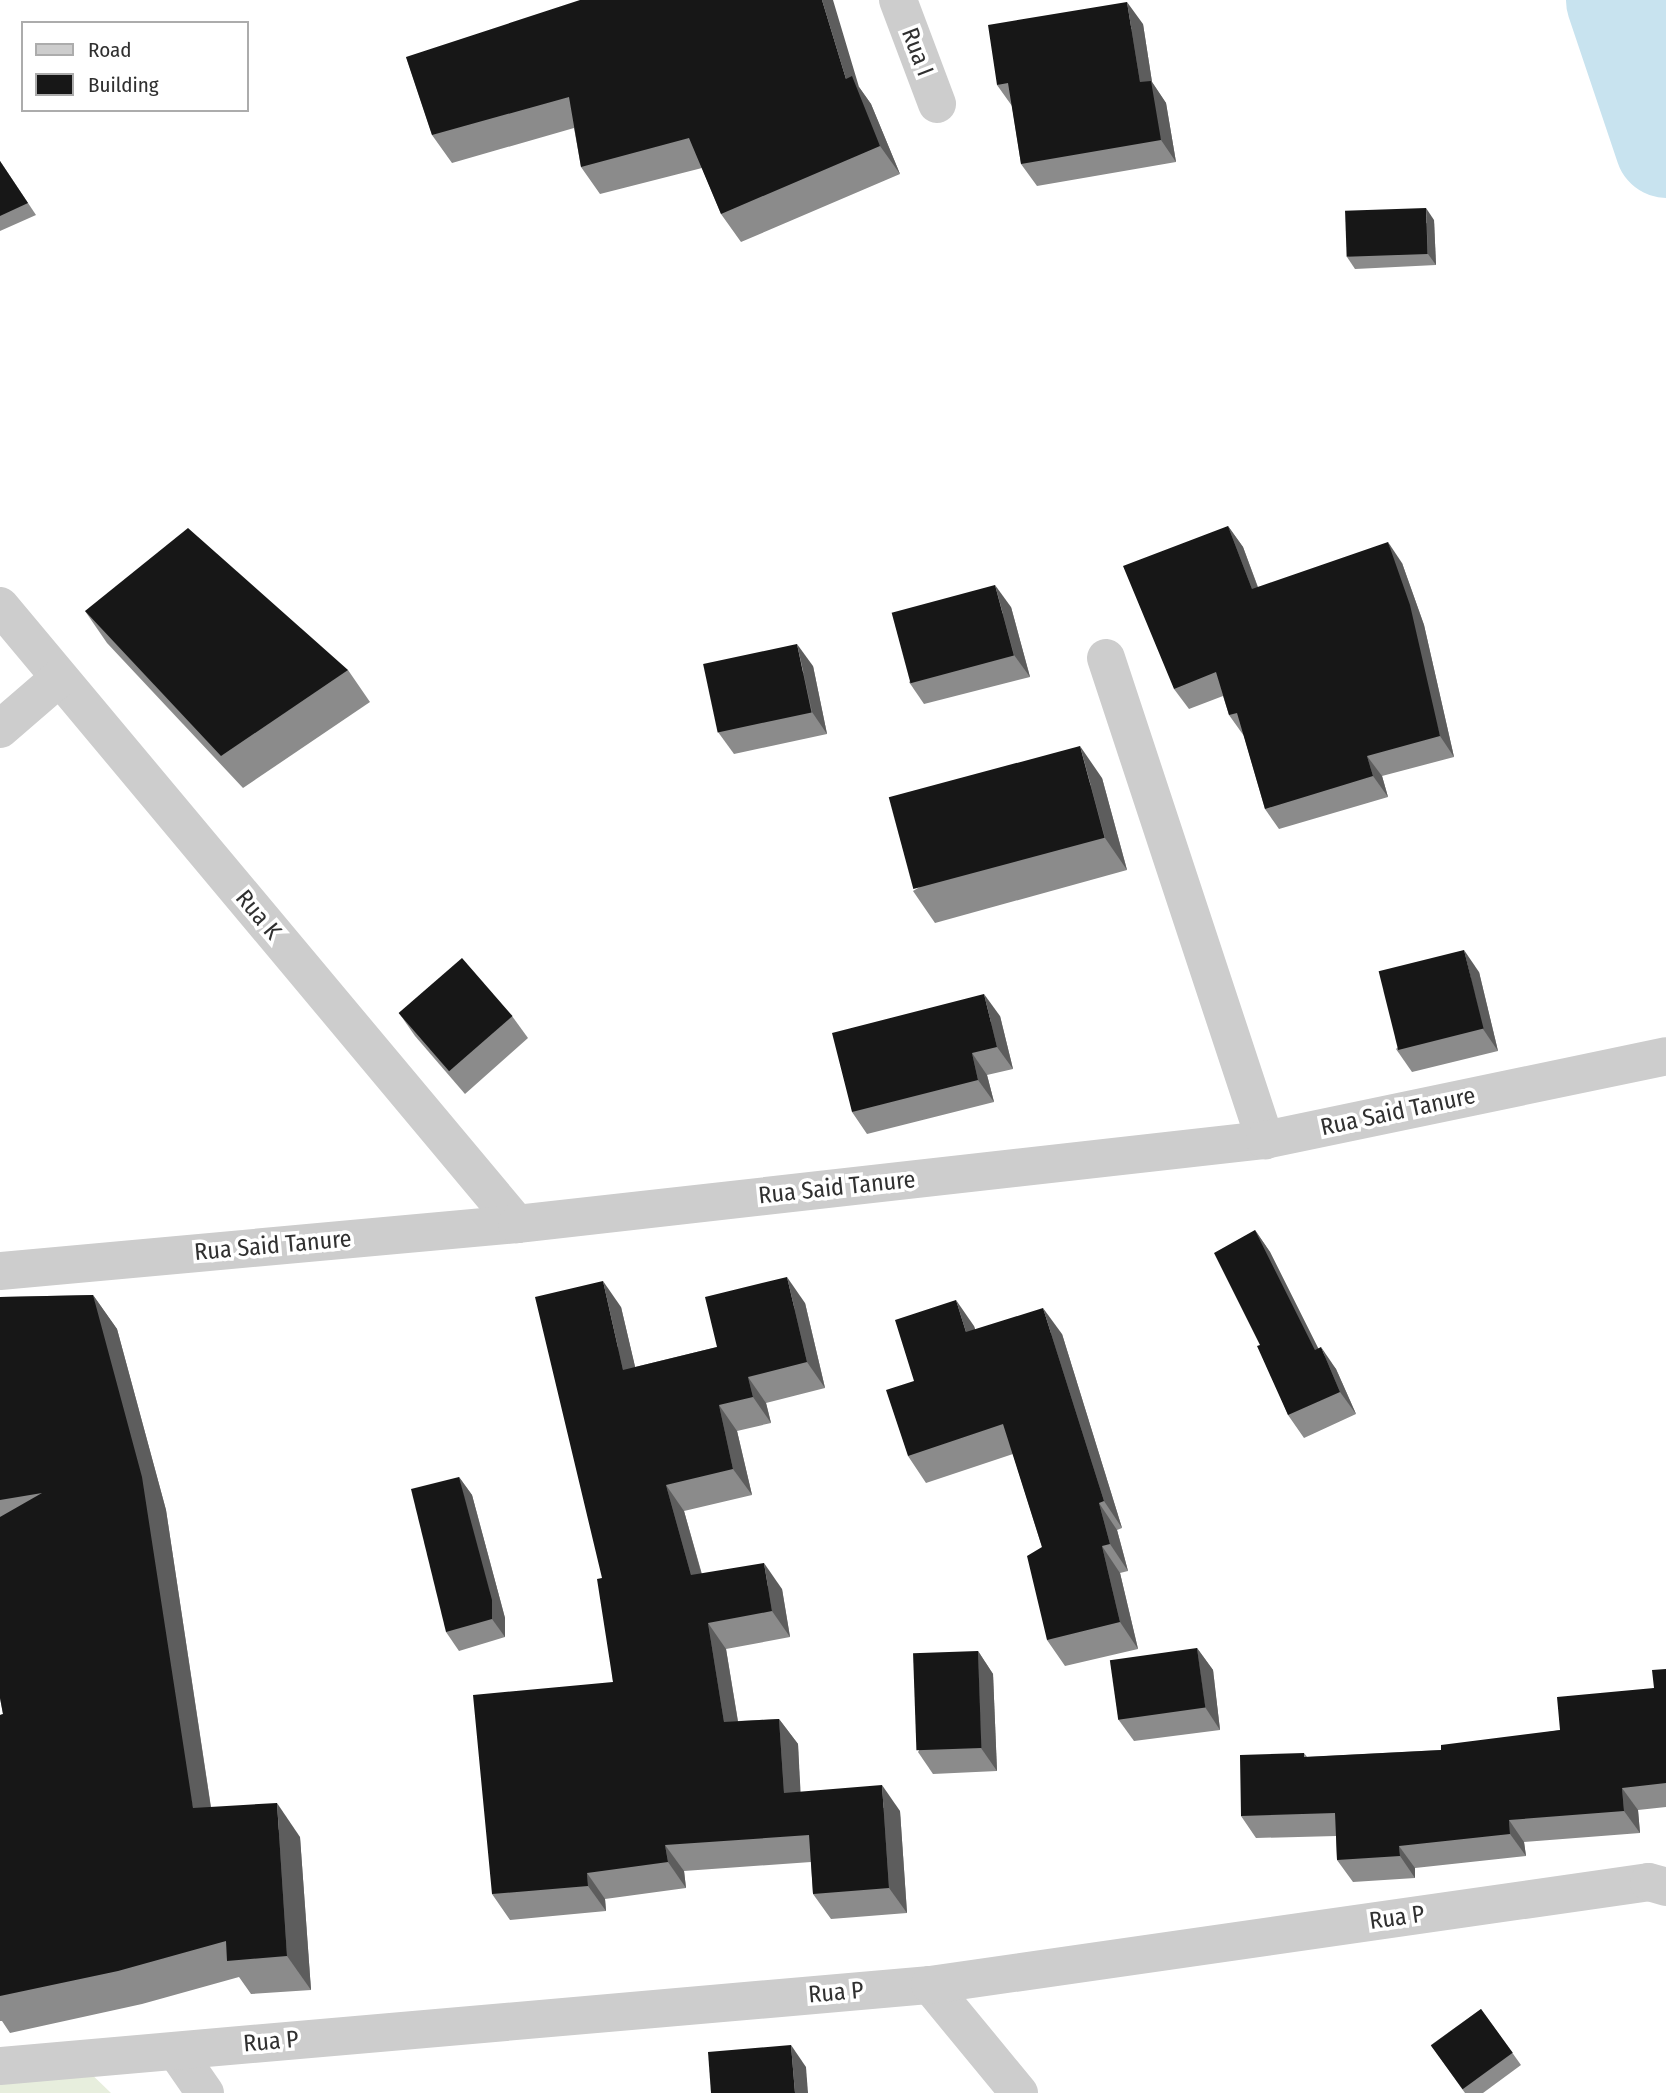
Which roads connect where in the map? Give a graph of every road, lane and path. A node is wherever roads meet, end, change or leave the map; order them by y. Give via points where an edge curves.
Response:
1 (898, 0) edge
2 (937, 104) dead end
3 (0, 606) edge
4 (1107, 658) dead end
5 (59, 678) junction
6 (0, 729) edge
7 (1666, 1056) edge
8 (1265, 1140) junction
9 (517, 1224) junction
10 (0, 1271) edge
11 (1666, 1887) edge
12 (930, 1985) junction
13 (176, 2051) junction
14 (0, 2066) edge
15 (205, 2093) edge
16 (1020, 2093) edge

1 - 2 street, Rua I
3 - 5 street, Rua K
4 - 8 street
5 - 6 street
5 - 9 street, Rua K
7 - 8 street, Rua Said Tanure
8 - 9 street, Rua Said Tanure
9 - 10 street, Rua Said Tanure
11 - 12 street, Rua P via 1649,1882
12 - 13 street, Rua P
12 - 16 street
13 - 14 street, Rua P
13 - 15 street

